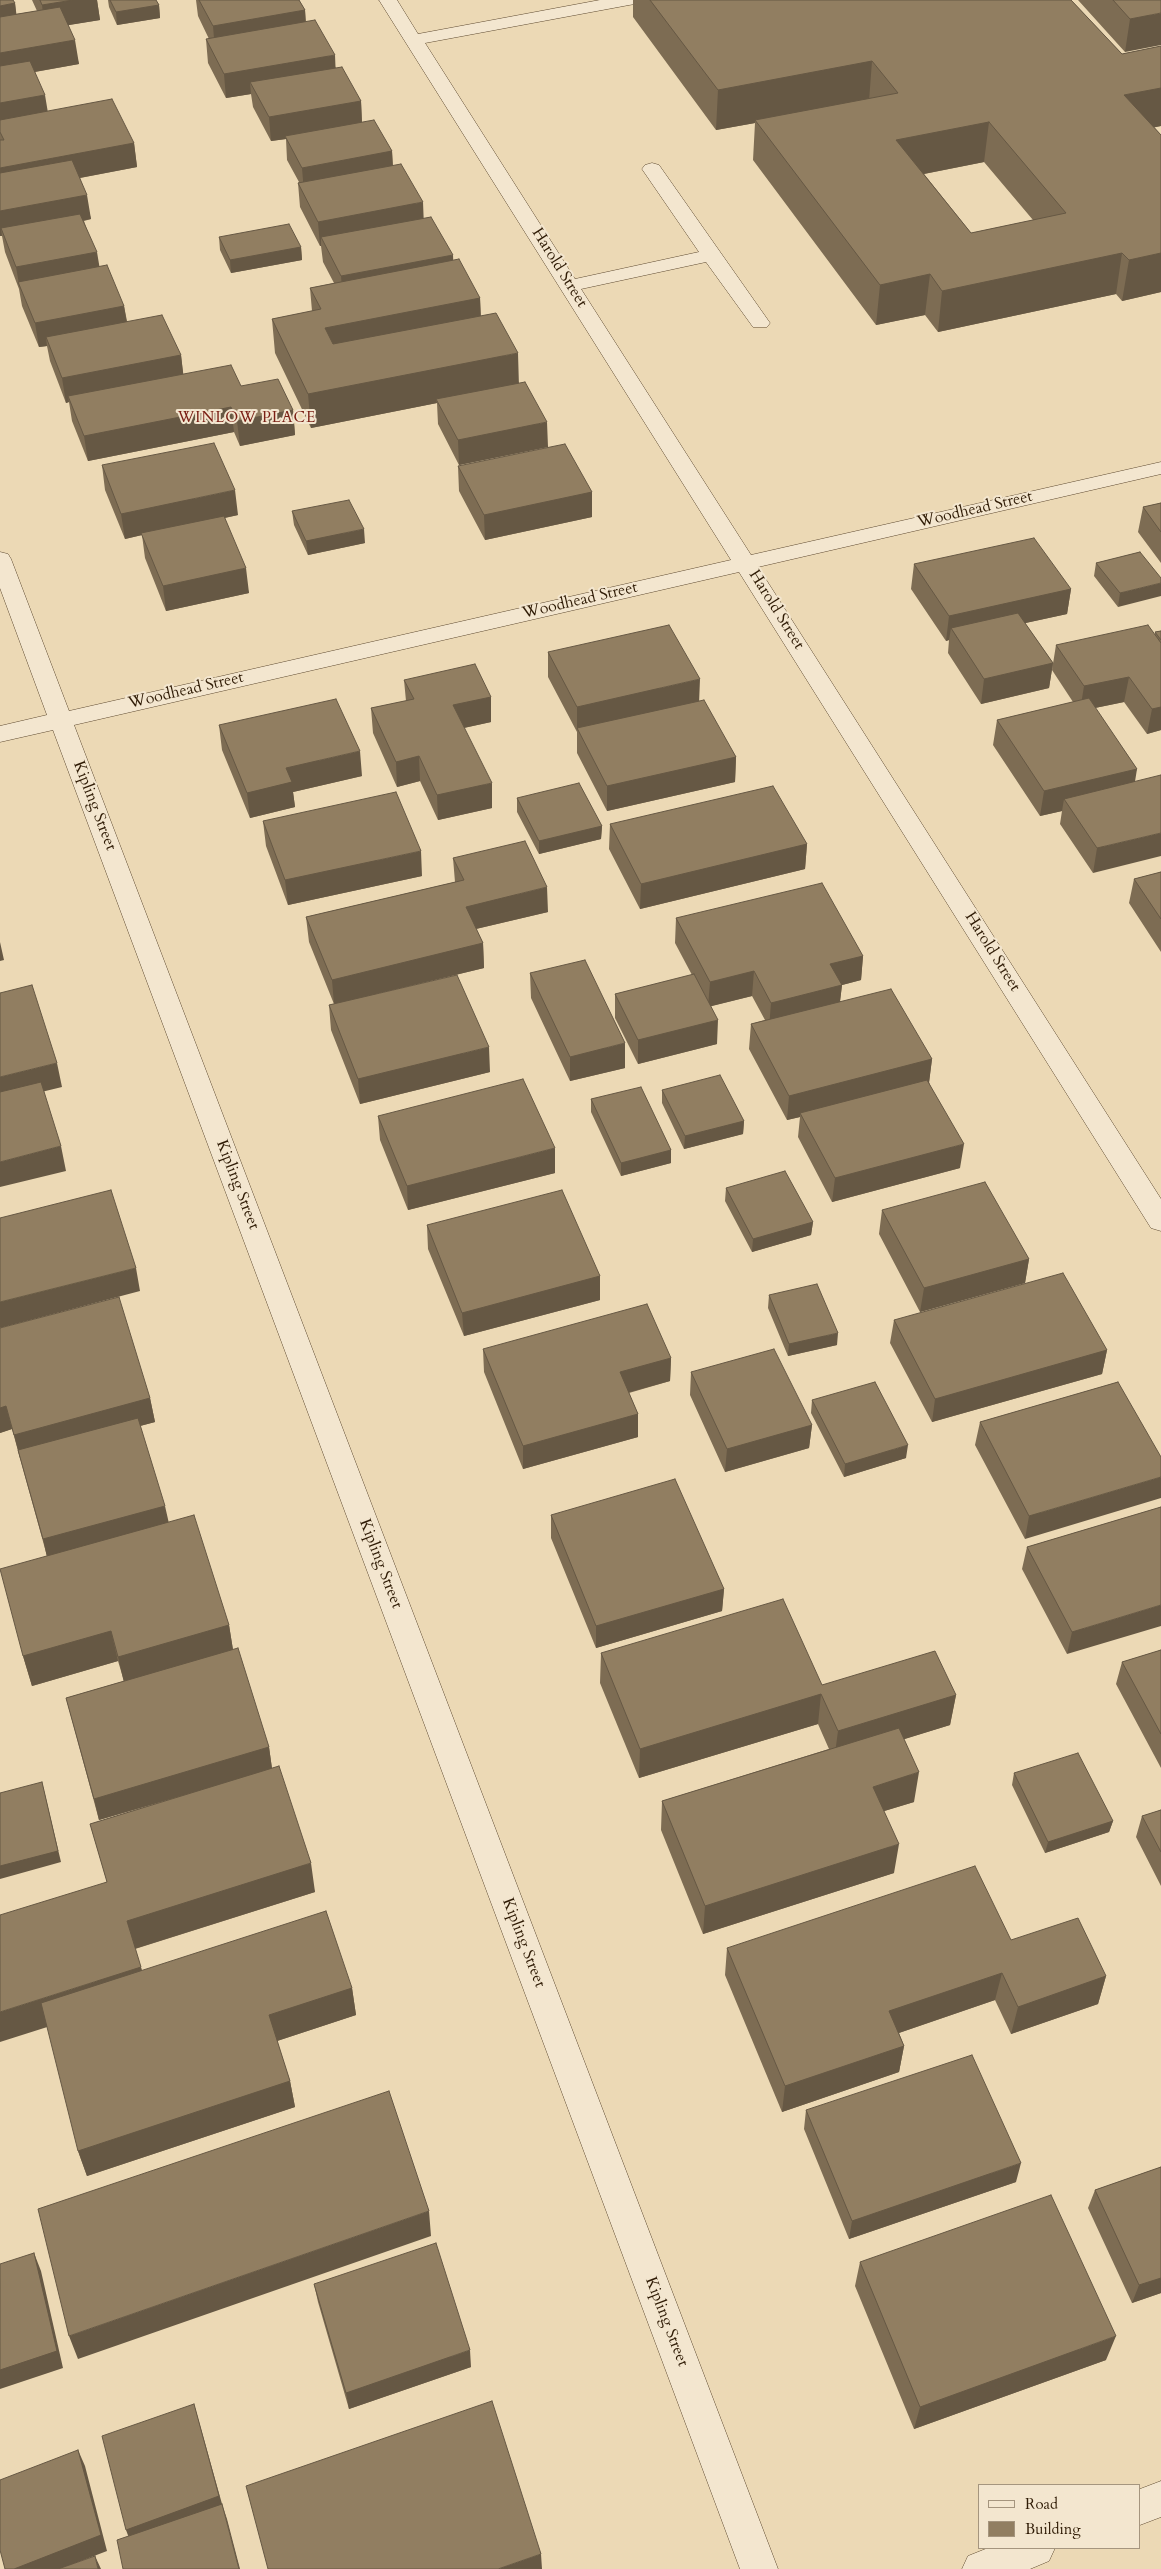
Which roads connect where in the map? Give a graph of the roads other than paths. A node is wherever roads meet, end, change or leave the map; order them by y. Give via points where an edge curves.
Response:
1 (388, 0) edge
2 (629, 0) edge
3 (414, 40) junction
4 (652, 170) dead end
5 (711, 255) junction
6 (570, 286) junction
7 (760, 323) dead end
8 (1161, 468) edge
9 (0, 559) edge
10 (746, 562) junction
11 (61, 720) junction
12 (0, 734) edge
13 (1161, 1221) edge
14 (1161, 2499) edge
15 (1141, 2507) edge
16 (1033, 2549) edge
17 (759, 2569) edge
18 (982, 2569) edge

1 - 3 street, Harold Street
2 - 3 street
3 - 6 street, Harold Street
4 - 5 street
5 - 6 street
5 - 7 street
6 - 10 street, Harold Street
8 - 10 street, Woodhead Street
9 - 11 street, Kipling Street
10 - 11 street, Woodhead Street
10 - 13 street, Harold Street
11 - 12 street, Woodhead Street
11 - 17 street, Kipling Street
14 - 15 street
16 - 18 street

